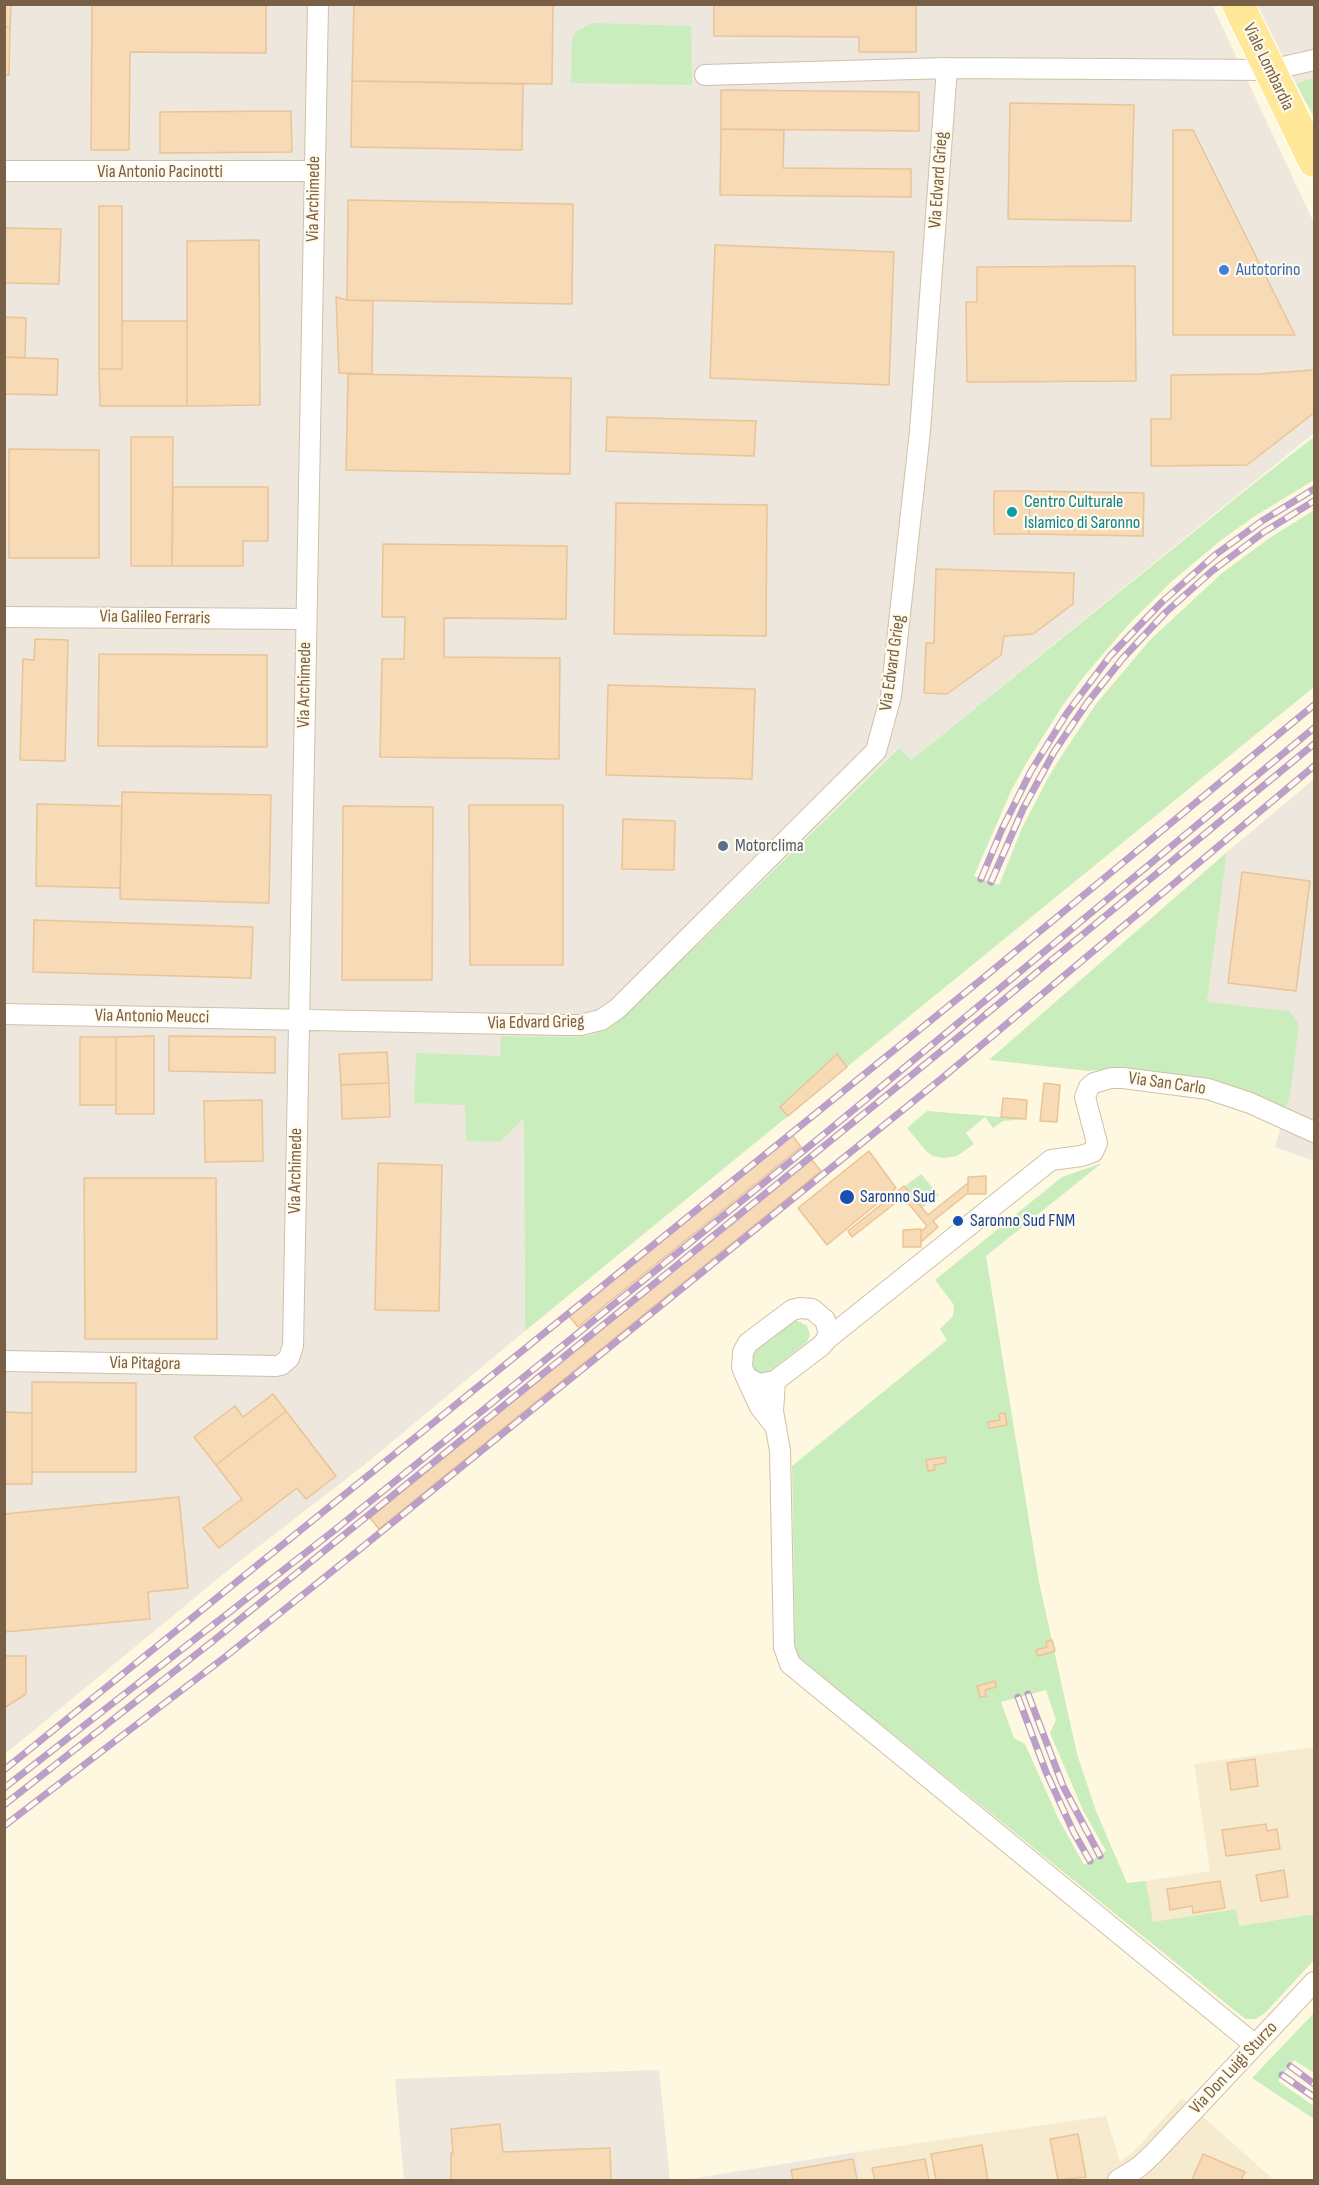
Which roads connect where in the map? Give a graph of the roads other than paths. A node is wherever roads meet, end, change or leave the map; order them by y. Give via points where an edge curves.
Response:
1 (318, 4) edge
2 (1238, 4) edge
3 (1314, 60) edge
4 (947, 68) junction
5 (1270, 70) junction
6 (705, 75) dead end
7 (1314, 161) edge
8 (4, 171) edge
9 (315, 171) junction
10 (4, 617) edge
11 (306, 619) junction
12 (4, 1014) edge
13 (298, 1020) junction
14 (1314, 1132) edge
15 (819, 1313) junction
16 (855, 1318) junction
17 (827, 1339) junction
18 (4, 1361) edge
19 (285, 1362) joint
20 (746, 1377) junction
21 (776, 1381) junction
22 (775, 1426) junction
23 (1314, 1982) edge
24 (1255, 2045) junction
25 (1153, 2154) junction
26 (1118, 2181) edge
27 (1138, 2181) edge

1 - 9 street, Via Archimede
2 - 5 main road, Viale Lombardia
3 - 5 street
4 - 5 street
4 - 6 street
4 - 13 street, Via Edvard Grieg via 919,442 891,696 876,751 617,1009 601,1020 566,1025
5 - 7 main road, Viale Lombardia
8 - 9 street, Via Antonio Pacinotti
9 - 11 street, Via Archimede
10 - 11 street, Via Galileo Ferraris
11 - 13 street, Via Archimede
12 - 13 street, Via Antonio Meucci
13 - 19 street, Via Archimede via 294,1338
14 - 16 street, Via San Carlo via 1208,1089 1135,1078 1094,1083 1085,1097 1096,1148 1088,1154 1050,1160
15 - 16 street
15 - 17 street via 825,1320
15 - 20 street via 812,1309 792,1310 748,1343 742,1358
16 - 17 street, Via San Carlo
17 - 21 street, Via San Carlo
18 - 19 street, Via Pitagora via 270,1366
20 - 21 street via 759,1384
20 - 22 street via 760,1407
21 - 22 street
22 - 24 street via 780,1451 784,1647 790,1664
23 - 24 street, Via Don Luigi Sturzo
24 - 25 street, Via Don Luigi Sturzo
25 - 26 street, Via Don Luigi Sturzo
25 - 27 street, Via Don Luigi Sturzo

